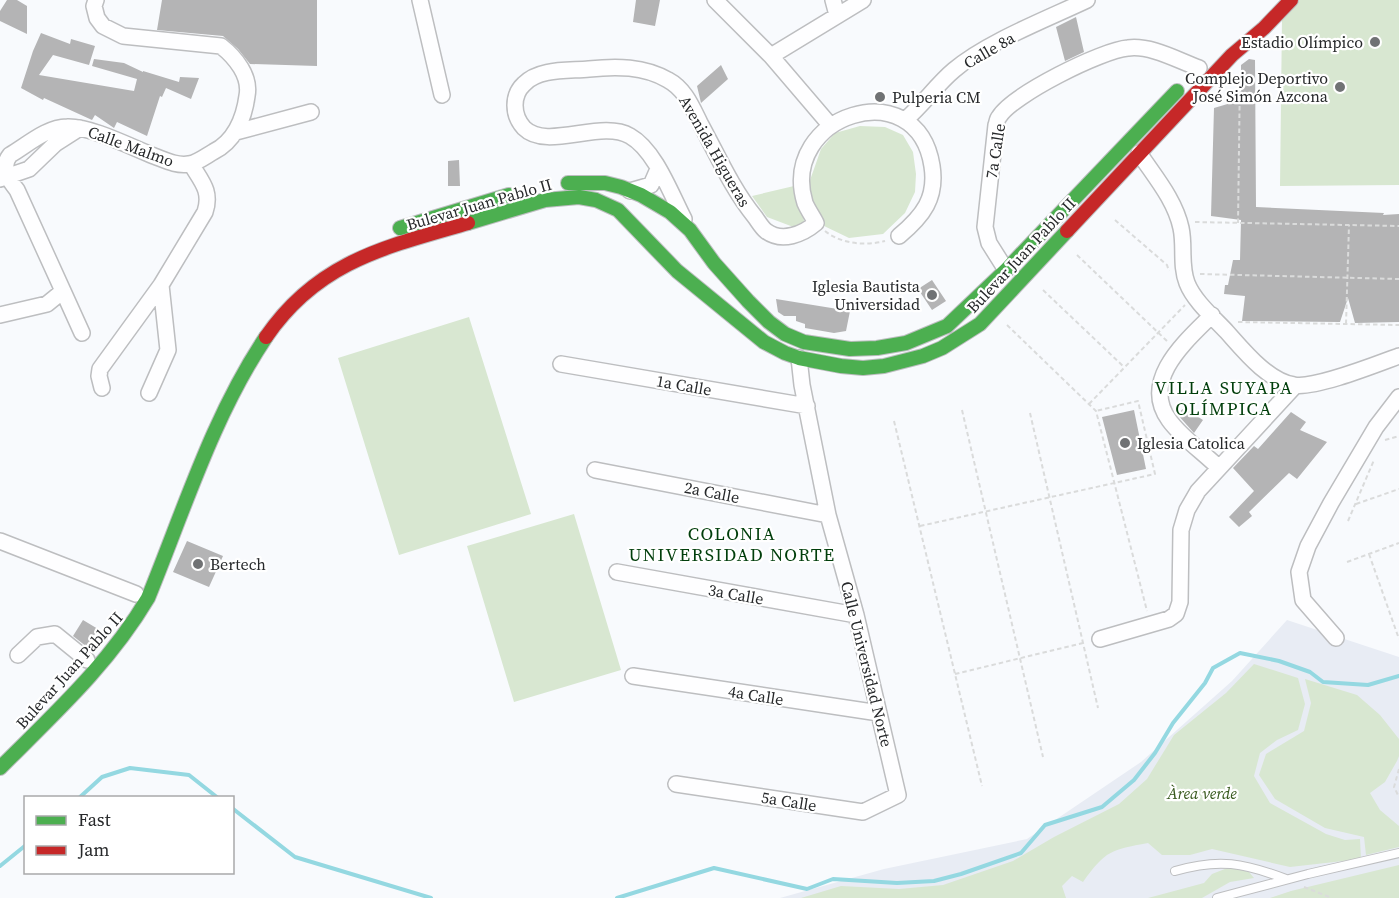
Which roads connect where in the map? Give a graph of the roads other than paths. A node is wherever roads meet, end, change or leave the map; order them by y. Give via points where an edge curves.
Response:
1 (96, 0) edge
2 (420, 0) edge
3 (714, 0) edge
4 (863, 0) edge
5 (1087, 0) edge
6 (1276, 0) edge
7 (1291, 0) edge
8 (835, 7) edge
9 (771, 56) junction
10 (1199, 69) junction
11 (442, 95) dead end
12 (311, 112) dead end
13 (905, 120) junction
14 (830, 125) junction
15 (80, 128) junction
16 (236, 132) junction
17 (1139, 153) junction
18 (191, 164) junction
19 (658, 169) junction
20 (3, 178) edge
21 (630, 191) junction
22 (690, 230) junction
23 (382, 233) dead end
24 (899, 236) road end
25 (705, 251) junction
26 (658, 252) junction
27 (714, 263) junction
28 (1006, 270) junction
29 (689, 282) junction
30 (161, 285) junction
31 (63, 291) junction
32 (0, 315) edge
33 (1214, 318) junction
34 (82, 333) dead end
35 (1399, 356) edge
36 (237, 358) dead end
37 (799, 358) junction
38 (561, 364) dead end
39 (1295, 386) junction
40 (102, 388) dead end
41 (149, 393) dead end
42 (1399, 397) edge
43 (807, 406) junction
44 (1219, 468) junction
45 (595, 470) dead end
46 (828, 515) junction
47 (0, 541) edge
48 (616, 572) dead end
49 (136, 594) junction
50 (856, 615) junction
51 (1336, 638) dead end
52 (1100, 639) road end
53 (18, 655) dead end
54 (87, 660) junction
55 (71, 676) dead end
56 (633, 676) dead end
57 (879, 713) junction
58 (24, 725) dead end
59 (0, 749) edge
60 (0, 768) edge
61 (676, 784) dead end
62 (898, 795) joint
63 (1399, 853) edge
64 (1175, 871) dead end
65 (1286, 879) junction
66 (1217, 898) edge

1 - 16 street via 94,13 103,26 123,36 221,46 230,54 240,66 248,95
2 - 11 street
3 - 9 street
4 - 8 street
5 - 13 street, Calle 8a via 993,45 954,70
6 - 10 main road, Bulevar Juan Pablo II
7 - 17 main road, Bulevar Juan Pablo II via 1232,55
8 - 9 street
9 - 14 street
10 - 28 main road, Bulevar Juan Pablo II
10 - 28 street, 7a Calle via 1147,49 1129,47 1108,52 1040,85 1007,108 996,126 985,226 989,243
12 - 16 street
13 - 14 street via 874,111 851,115
13 - 24 street via 930,154 934,177 930,200 918,221
14 - 19 street, Avenida Higueras via 814,141 805,161 802,183 806,204 816,223 804,233 777,236 766,231 745,205 687,96 669,80 619,66 539,74 517,91 516,114 528,132 549,136 618,131 631,136
15 - 18 street, Calle Malmo via 175,164
15 - 20 street, Calle Malmo via 55,144 29,169
15 - 20 street via 51,131 10,155
16 - 18 street, Calle Malmo via 228,143
17 - 33 street via 1173,203 1179,222 1178,274
17 - 37 main road, Bulevar Juan Pablo II via 980,324 951,345 920,359 880,367 853,368
18 - 30 street via 209,201
19 - 21 street via 651,185
19 - 22 street, Avenida Higueras
20 - 31 street via 17,190
21 - 22 main road, Bulevar Juan Pablo II via 670,212
21 - 23 main road, Bulevar Juan Pablo II via 605,183 567,183 455,210
22 - 25 main road, Bulevar Juan Pablo II
25 - 26 main road via 682,235 670,234 659,241
25 - 27 main road, Bulevar Juan Pablo II
26 - 29 main road, Bulevar Juan Pablo II
26 - 60 main road, Bulevar Juan Pablo II via 616,207 594,198 572,196 539,202 372,252 341,267 308,291 278,321 239,380 136,622 91,675
27 - 28 main road, Bulevar Juan Pablo II via 785,334 804,342 850,349 906,344 946,326
27 - 29 main road via 714,273 709,278 702,283
29 - 37 main road, Bulevar Juan Pablo II via 760,340
30 - 40 street via 100,369
30 - 41 street via 168,350
31 - 32 street via 47,304
31 - 34 street
33 - 39 street via 1254,363
33 - 44 street via 1176,351 1159,395 1161,408 1170,422
35 - 39 street via 1322,382
36 - 49 main road, Bulevar Juan Pablo II
37 - 43 street, Calle Universidad Norte
38 - 43 street, 1a Calle
39 - 44 street
42 - 51 street via 1376,427 1331,503 1299,572 1303,600
43 - 46 street, Calle Universidad Norte
44 - 52 street via 1198,491 1181,530 1180,602 1176,614
45 - 46 street, 2a Calle
46 - 50 street, Calle Universidad Norte
47 - 49 street
48 - 50 street, 3a Calle
49 - 54 main road, Bulevar Juan Pablo II via 108,638
50 - 57 street, Calle Universidad Norte
53 - 54 street via 37,637 55,634
54 - 55 main road, Bulevar Juan Pablo II
56 - 57 street, 4a Calle
57 - 62 street, Calle Universidad Norte
58 - 59 main road, Bulevar Juan Pablo II
61 - 62 street, 5a Calle via 863,812
63 - 65 lane
64 - 65 lane via 1227,863 1257,868
65 - 66 lane

